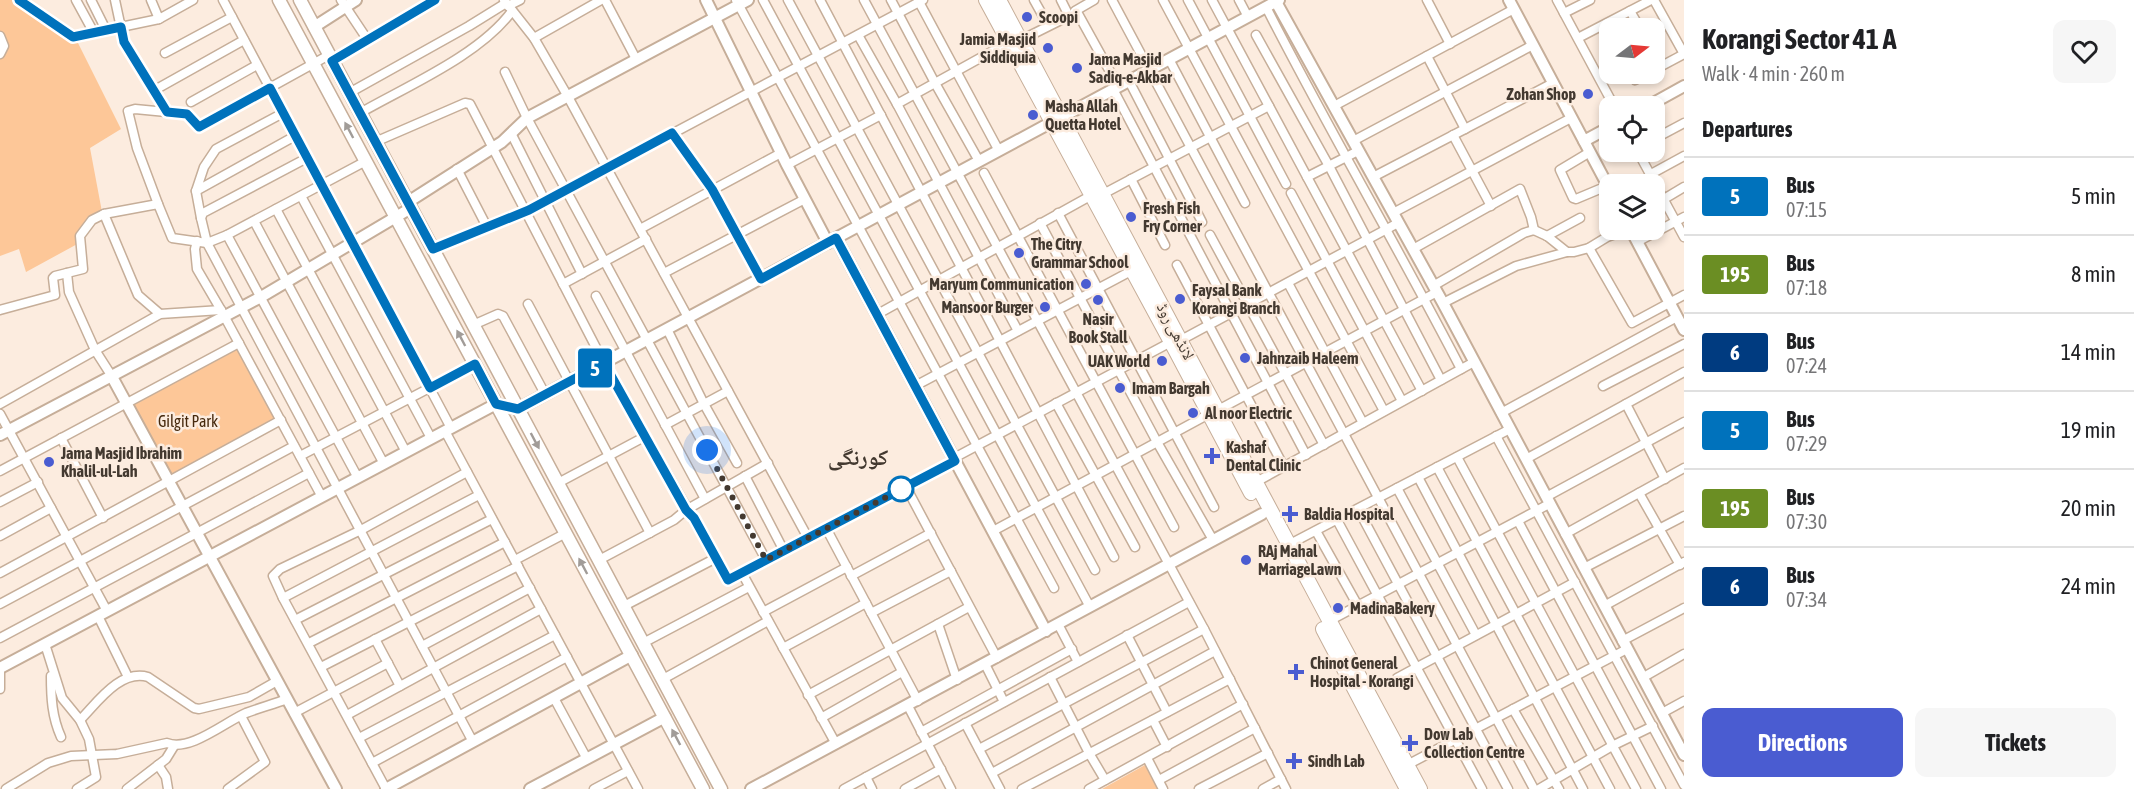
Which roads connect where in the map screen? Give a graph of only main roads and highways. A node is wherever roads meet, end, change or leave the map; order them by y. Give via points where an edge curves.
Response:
1 (279, 0) edge
2 (300, 0) edge
3 (986, 0) edge
4 (999, 0) edge
5 (1015, 41) junction
6 (1097, 194) junction
7 (1176, 341) junction
8 (1214, 412) junction
9 (704, 789) edge
10 (721, 789) edge
11 (1407, 789) edge
12 (1420, 789) edge

9 -> 1 main road
2 -> 10 main road
3 - 5 main road, لانڈھی روڈ
4 - 5 main road, لانڈھی روڈ
5 - 6 main road, لانڈھی روڈ
6 - 7 main road, لانڈھی روڈ
6 - 7 main road, لانڈھی روڈ via 1133,270
7 - 8 main road, لانڈھی روڈ
8 - 11 main road, لانڈھی روڈ via 1262,514
8 - 12 main road, لانڈھی روڈ via 1256,482

